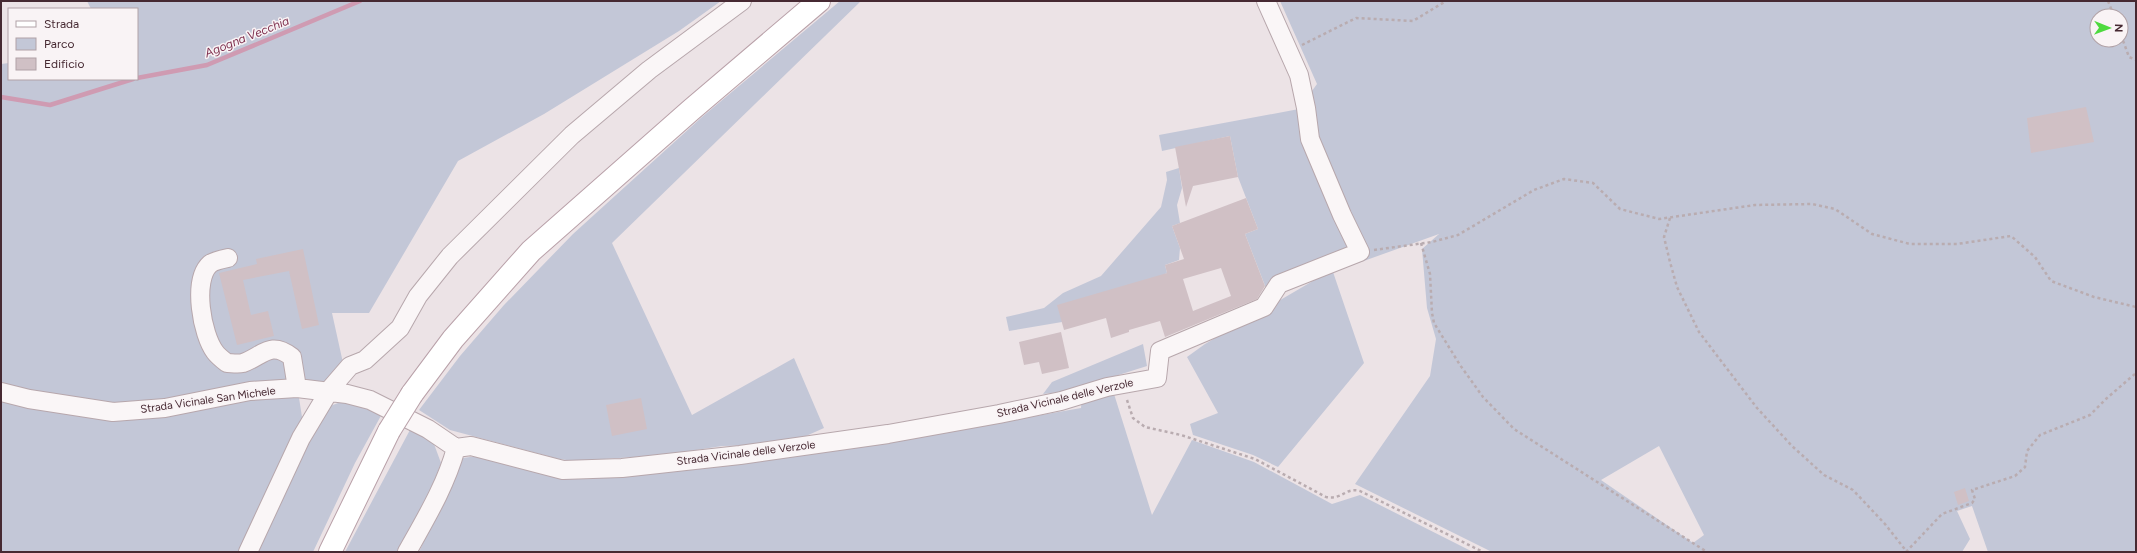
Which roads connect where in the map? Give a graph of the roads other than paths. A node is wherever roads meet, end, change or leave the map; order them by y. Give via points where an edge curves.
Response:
1 (742, 1) edge
2 (819, 1) edge
3 (1266, 1) edge
4 (228, 258) dead end
5 (297, 388) junction
6 (1, 392) edge
7 (329, 392) junction
8 (456, 448) junction
9 (248, 552) edge
10 (330, 552) edge
11 (407, 552) edge

1 - 7 street via 649,70 572,135 450,256 418,296 400,328 365,360 350,366
2 - 10 main road, bridge via 530,251 453,339 412,394 389,431
3 - 8 street, Strada Vicinale delle Verzole via 1299,75 1310,139 1360,252 1279,284 1264,307 1160,350 1157,378 999,414 888,434 740,455 622,468 562,470 471,446
4 - 5 street via 211,264 201,277 199,296 208,337 215,352 227,363 242,363 266,350 283,351 292,358
5 - 6 street, Strada Vicinale San Michele via 250,392 165,408 113,412
5 - 7 street, Strada Vicinale San Michele
7 - 8 street, Strada Vicinale San Michele via 370,400 428,429
7 - 9 street via 301,438
8 - 11 street via 433,506

